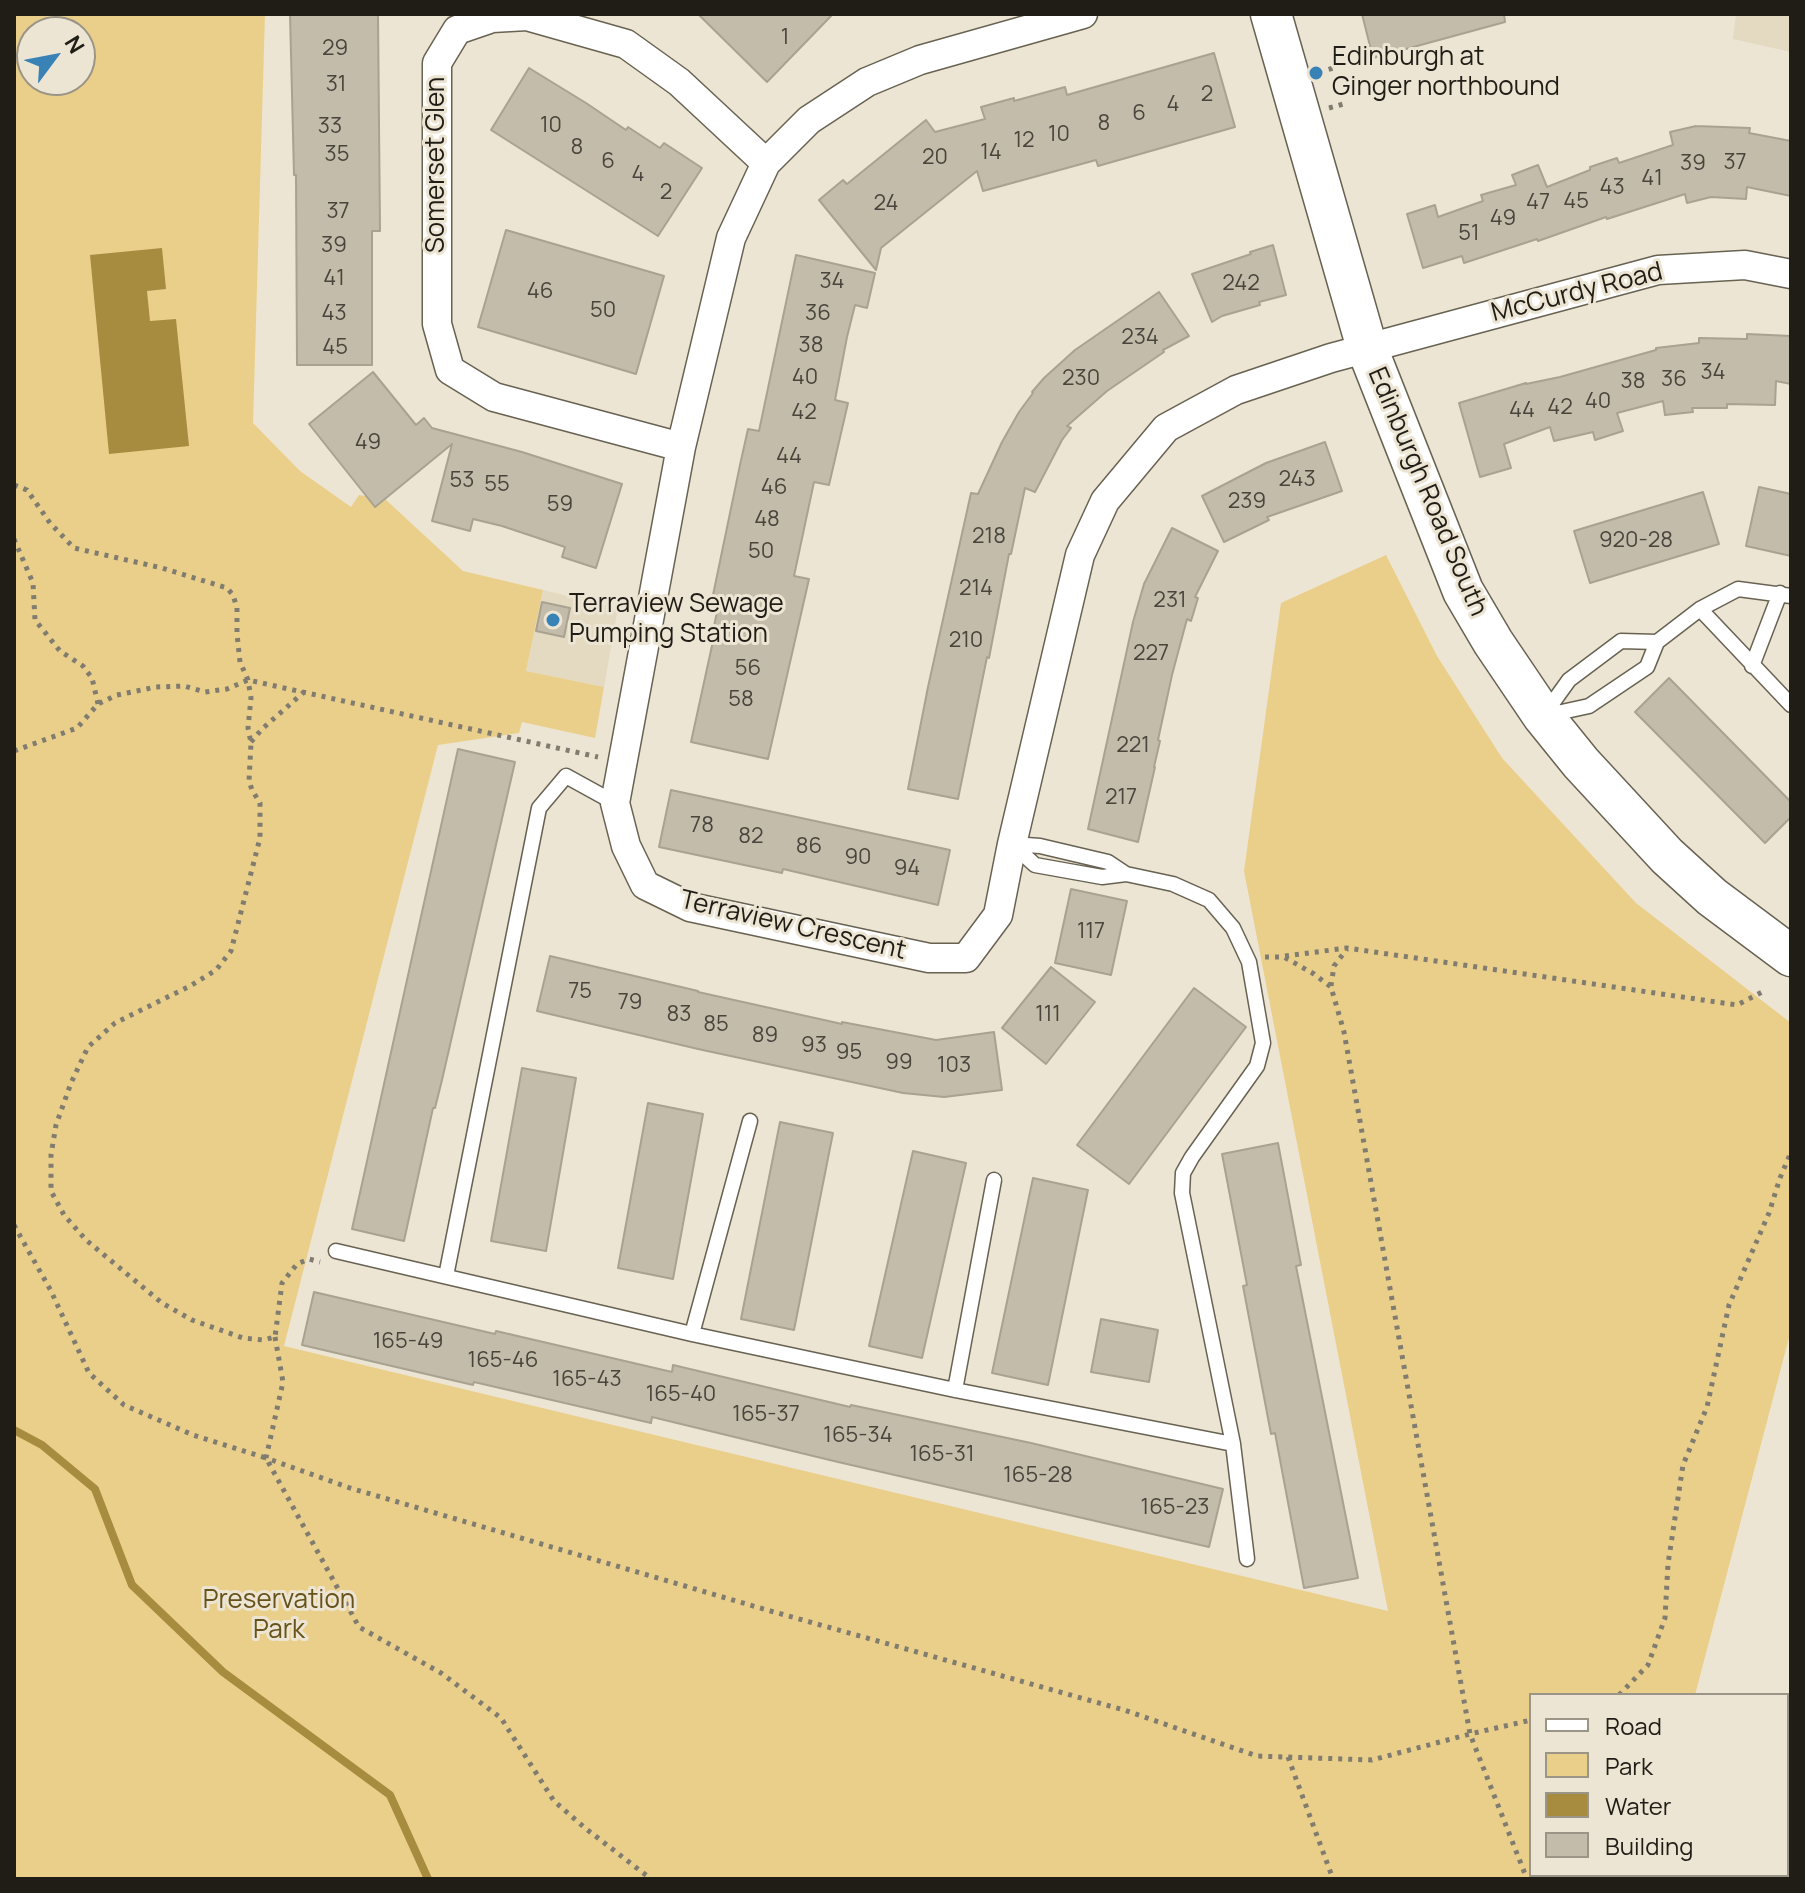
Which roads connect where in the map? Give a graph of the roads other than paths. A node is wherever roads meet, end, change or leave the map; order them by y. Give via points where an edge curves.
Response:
1 (1083, 14) edge
2 (1271, 14) edge
3 (766, 163) junction
4 (1791, 274) edge
5 (1367, 348) junction
6 (681, 447) junction
7 (1785, 595) edge
8 (1700, 609) junction
9 (1657, 642) junction
10 (1752, 666) junction
11 (1791, 705) edge
12 (1543, 716) junction
13 (615, 803) junction
14 (1012, 844) junction
15 (1791, 956) edge
16 (750, 1121) dead end
17 (994, 1180) dead end
18 (336, 1251) road end
19 (446, 1276) junction
20 (692, 1334) junction
21 (955, 1390) junction
22 (1233, 1444) junction
23 (1247, 1559) dead end

1 - 3 street, Terraview Crescent via 920,60 867,82 809,120
2 - 5 main road, Edinburgh Road South
3 - 6 street, Terraview Crescent via 731,238
3 - 6 street, Somerset Glen via 679,82 626,44 527,16 492,18 457,30 437,63 437,324 450,370 494,397
4 - 5 street, McCurdy Road via 1745,265 1658,270
5 - 12 main road, Edinburgh Road South via 1463,591
5 - 14 street, Terraview Crescent via 1236,390 1166,428 1105,501 1080,555
6 - 13 street, Terraview Crescent
7 - 8 lane via 1738,589
7 - 10 lane
8 - 9 lane
8 - 10 lane
9 - 12 lane via 1647,667 1589,706
9 - 12 lane via 1621,641 1569,680
10 - 11 lane
12 - 15 main road, Edinburgh Road South via 1667,856
13 - 14 street, Terraview Crescent via 626,846 645,885 690,907 929,958 966,958 998,915
13 - 19 lane via 566,776 539,808
14 - 22 lane via 1035,865 1102,877 1126,874 1173,884 1209,900 1233,928 1249,962 1263,1043 1257,1066 1192,1157 1183,1173 1182,1193
16 - 20 lane
17 - 21 lane
18 - 19 lane
19 - 20 lane
20 - 21 lane
21 - 22 lane
22 - 23 lane

